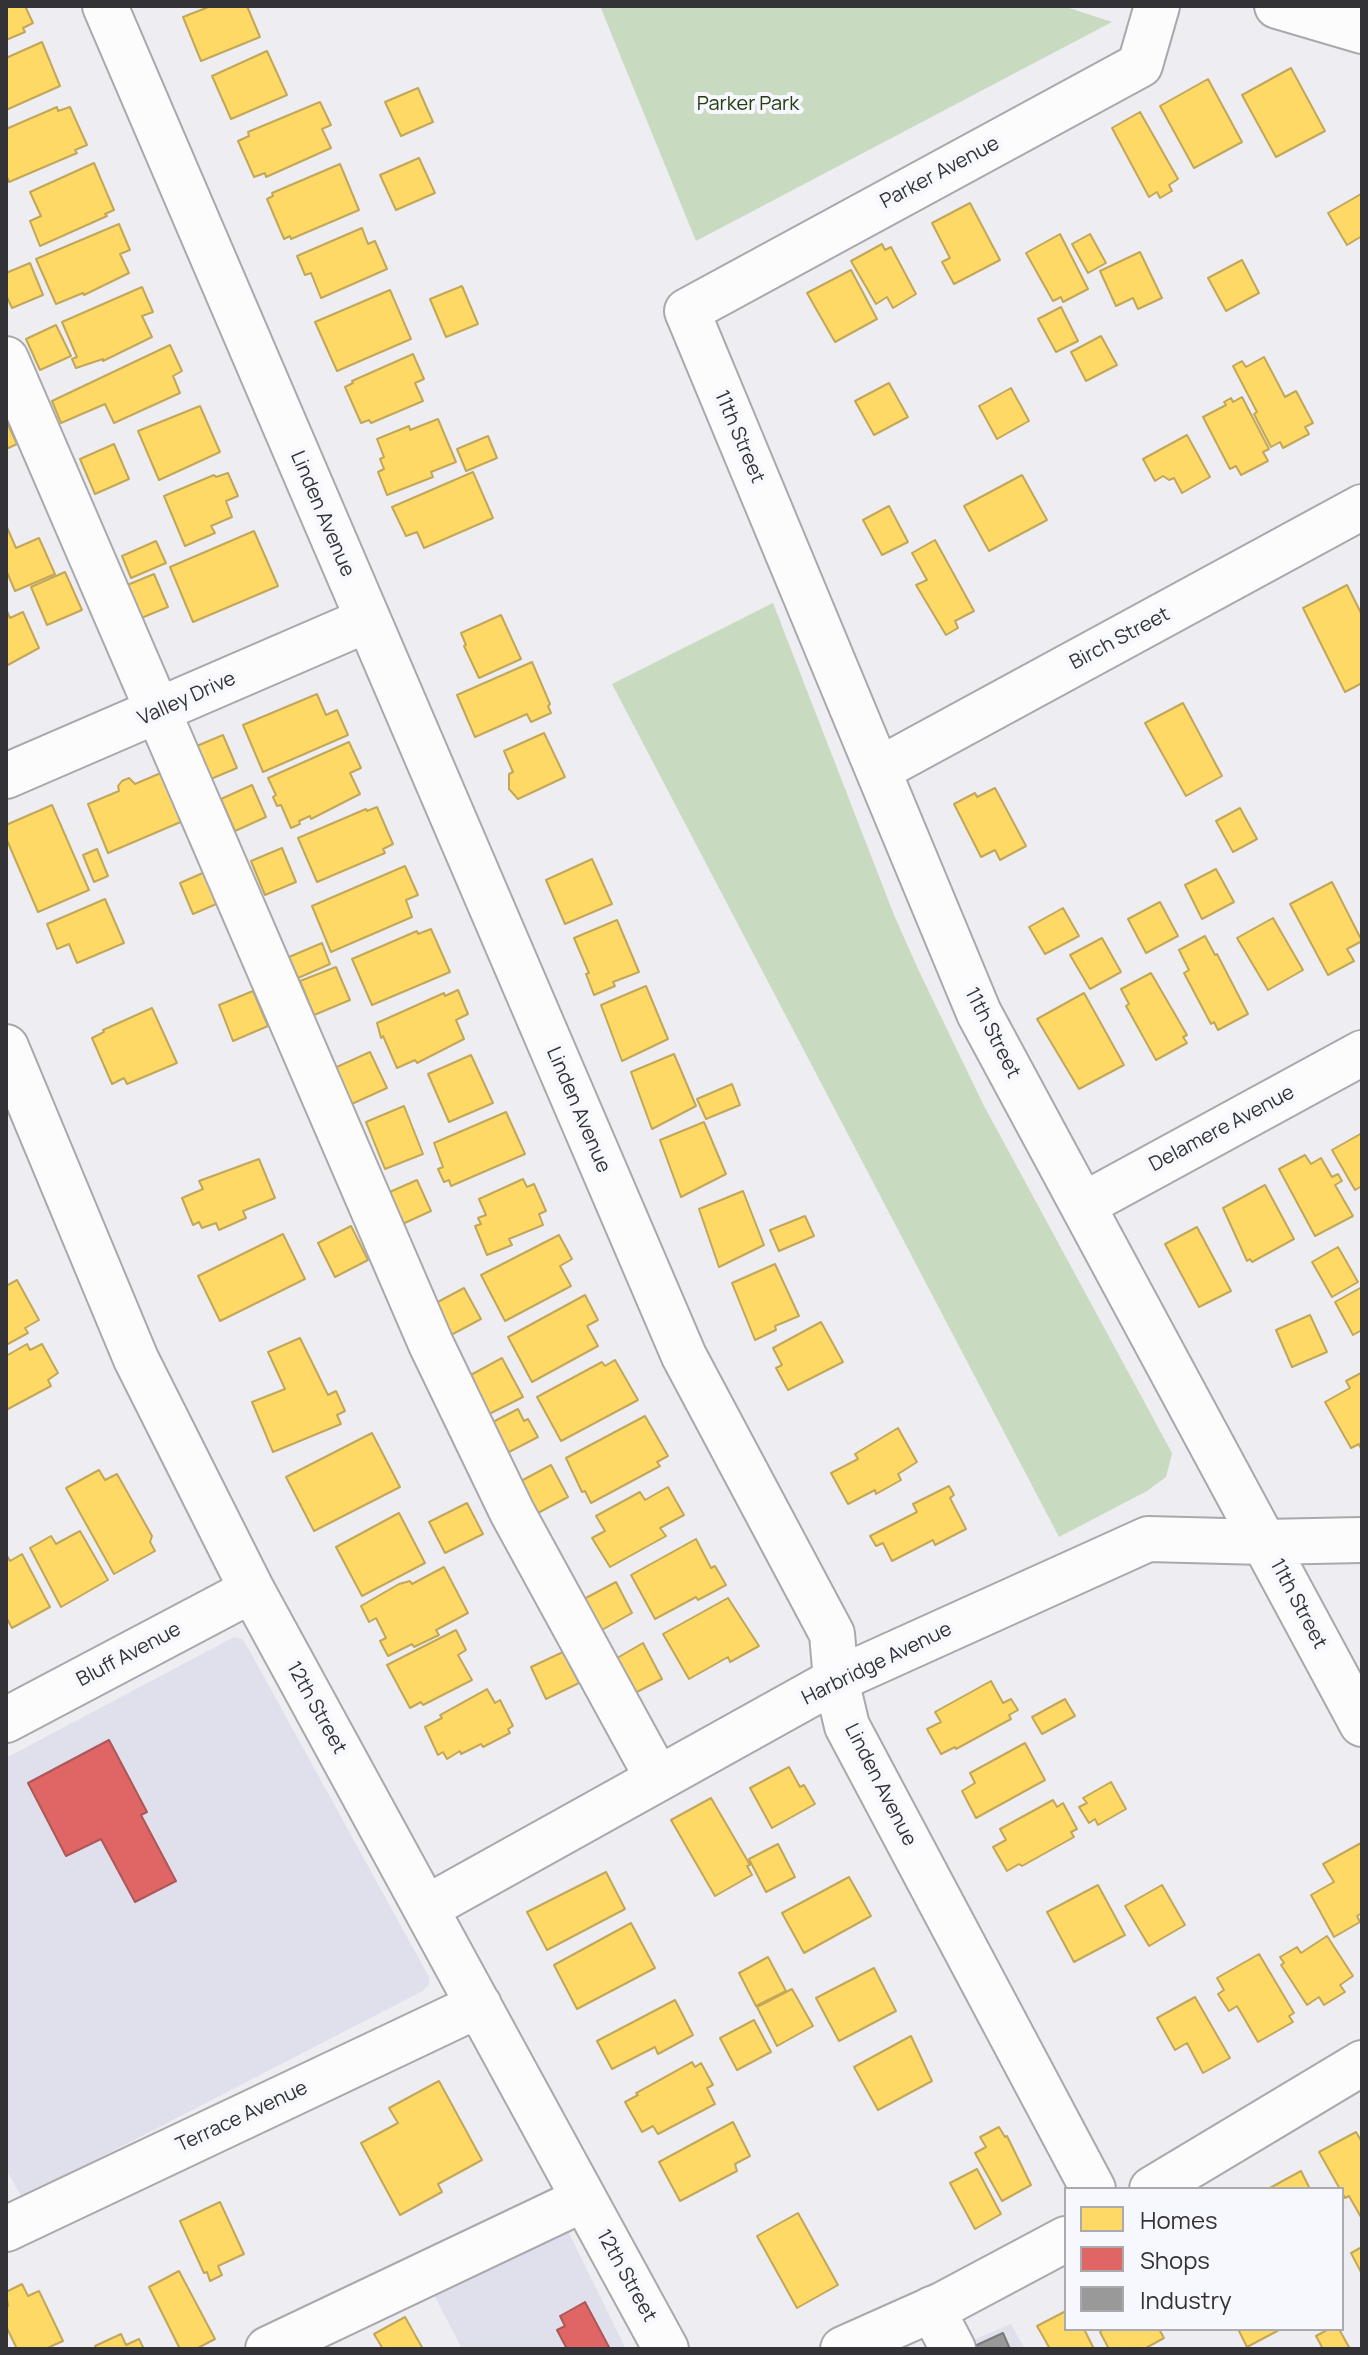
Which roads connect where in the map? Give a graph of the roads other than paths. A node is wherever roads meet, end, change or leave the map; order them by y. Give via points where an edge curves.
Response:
1 (105, 6) edge
2 (1157, 6) edge
3 (1277, 6) edge
4 (1362, 31) edge
5 (687, 311) joint
6 (6, 359) edge
7 (1362, 507) edge
8 (367, 620) junction
9 (157, 712) junction
10 (878, 770) junction
11 (6, 776) edge
12 (6, 1047) edge
13 (1362, 1053) edge
14 (1083, 1205) junction
15 (1362, 1540) edge
16 (1264, 1542) junction
17 (252, 1590) junction
18 (836, 1680) junction
19 (6, 1720) edge
20 (1362, 1724) edge
21 (658, 1779) junction
22 (426, 1908) junction
23 (479, 2005) junction
24 (1362, 2063) edge
25 (1092, 2187) edge
26 (1155, 2187) edge
27 (584, 2199) junction
28 (6, 2229) edge
29 (1064, 2240) edge
30 (932, 2309) junction
31 (268, 2349) edge
32 (666, 2349) edge
33 (843, 2349) edge
34 (953, 2349) edge

1 - 8 street, Linden Avenue
2 - 5 street, Parker Avenue via 1140,65
3 - 4 street
5 - 10 street, 11th Street
6 - 9 street
7 - 10 street, Birch Street
8 - 9 street, Valley Drive
8 - 18 street, Linden Avenue via 684,1356 832,1634
9 - 11 street, Valley Drive
9 - 21 street via 431,1344 512,1512
10 - 14 street, 11th Street via 979,1013
12 - 17 street, 12th Street via 136,1359
13 - 14 street, Delamere Avenue
14 - 16 street, 11th Street
15 - 16 street, Harbridge Avenue
16 - 18 street, Harbridge Avenue via 1148,1539
16 - 20 street, 11th Street
17 - 19 street, Bluff Avenue
17 - 22 street, 12th Street
18 - 21 street, Harbridge Avenue
18 - 25 street, Linden Avenue via 847,1726
21 - 22 street, Harbridge Avenue
22 - 23 street, 12th Street
23 - 27 street, 12th Street
23 - 28 street, Terrace Avenue
24 - 26 street
27 - 31 street
27 - 32 street, 12th Street
29 - 30 street
30 - 33 street
30 - 34 street

